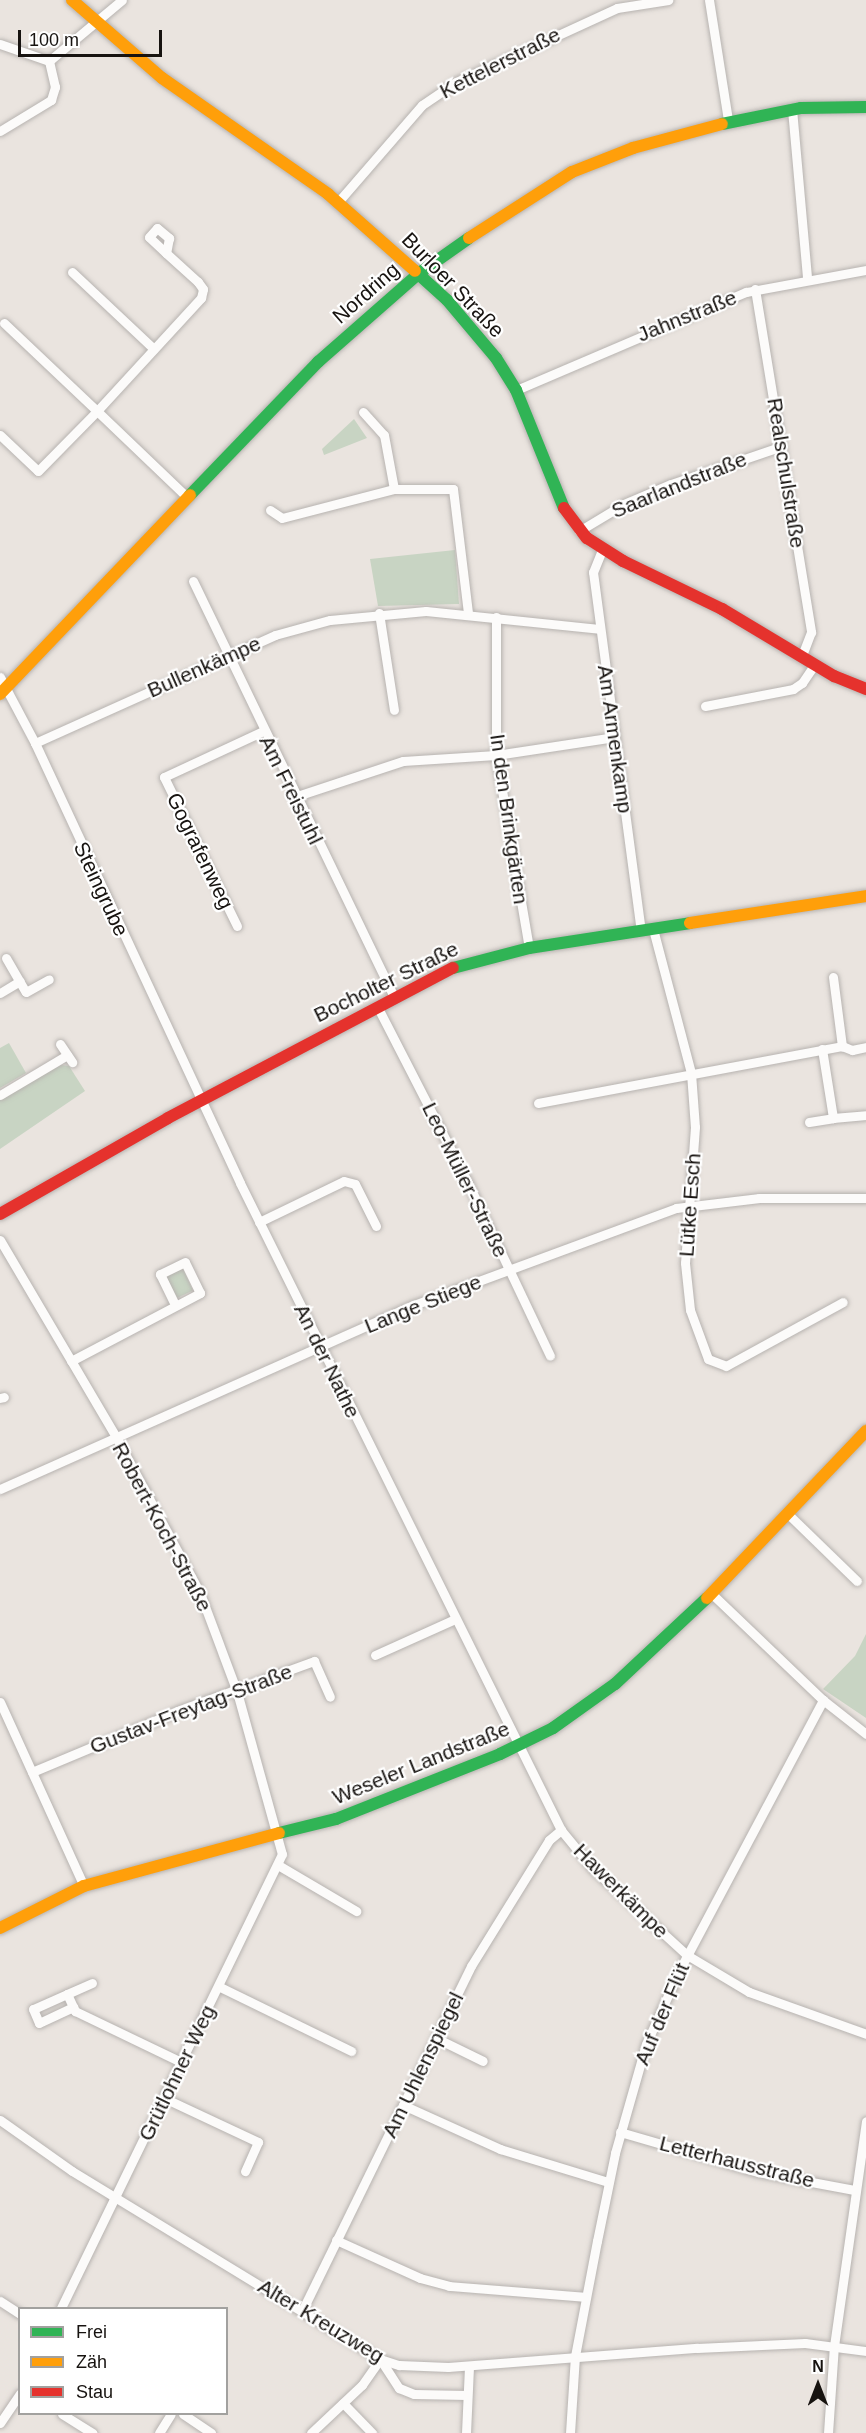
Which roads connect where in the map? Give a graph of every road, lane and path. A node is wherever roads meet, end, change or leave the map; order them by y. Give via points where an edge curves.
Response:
1 (72, 0) edge
2 (122, 0) edge
3 (668, 0) edge
4 (709, 0) edge
5 (94, 22) junction
6 (0, 44) edge
7 (49, 62) junction
8 (866, 107) edge
9 (792, 109) junction
10 (728, 120) junction
11 (0, 131) edge
12 (338, 202) junction
13 (166, 253) dead end
14 (866, 270) edge
15 (72, 272) dead end
16 (418, 273) junction
17 (807, 278) junction
18 (755, 289) junction
19 (4, 323) dead end
20 (154, 349) junction
21 (516, 390) junction
22 (97, 411) junction
23 (363, 412) dead end
24 (0, 435) edge
25 (782, 446) junction
26 (394, 489) junction
27 (188, 497) junction
28 (270, 510) dead end
29 (579, 531) junction
30 (602, 550) junction
31 (193, 581) dead end
32 (379, 613) junction
33 (468, 613) junction
34 (496, 617) junction
35 (599, 629) junction
36 (228, 654) junction
37 (802, 655) junction
38 (814, 664) junction
39 (2, 686) edge
40 (866, 689) edge
41 (705, 706) dead end
42 (394, 710) dead end
43 (263, 731) junction
44 (615, 736) junction
45 (35, 743) junction
46 (496, 755) junction
47 (294, 797) junction
48 (866, 896) edge
49 (237, 926) dead end
50 (647, 930) junction
51 (529, 948) junction
52 (6, 958) dead end
53 (833, 976) dead end
54 (49, 979) dead end
55 (20, 981) junction
56 (0, 993) edge
57 (394, 997) junction
58 (377, 1006) junction
59 (60, 1044) dead end
60 (842, 1046) junction
61 (866, 1047) edge
62 (822, 1049) junction
63 (691, 1074) junction
64 (0, 1095) edge
65 (201, 1101) junction
66 (538, 1103) dead end
67 (866, 1115) edge
68 (833, 1118) junction
69 (809, 1122) dead end
70 (866, 1198) edge
71 (691, 1205) junction
72 (0, 1214) edge
73 (259, 1222) junction
74 (376, 1226) dead end
75 (0, 1240) edge
76 (509, 1269) junction
77 (843, 1302) dead end
78 (175, 1305) junction
79 (320, 1347) junction
80 (550, 1356) dead end
81 (71, 1361) junction
82 (866, 1431) edge
83 (116, 1437) junction
84 (0, 1489) edge
85 (788, 1514) junction
86 (857, 1581) dead end
87 (712, 1594) junction
88 (453, 1620) junction
89 (375, 1655) dead end
90 (237, 1692) junction
91 (330, 1697) dead end
92 (823, 1700) junction
93 (0, 1702) edge
94 (866, 1734) edge
95 (517, 1746) junction
96 (32, 1772) junction
97 (561, 1830) junction
98 (279, 1834) junction
99 (278, 1865) junction
100 (84, 1886) junction
101 (356, 1911) dead end
102 (0, 1928) edge
103 (687, 1955) junction
104 (92, 1983) dead end
105 (220, 1987) junction
106 (67, 1994) junction
107 (73, 2007) junction
108 (866, 2034) edge
109 (436, 2038) junction
110 (351, 2051) dead end
111 (483, 2061) dead end
112 (181, 2062) junction
113 (164, 2098) junction
114 (403, 2105) junction
115 (0, 2120) edge
116 (866, 2121) edge
117 (620, 2132) junction
118 (244, 2172) dead end
119 (608, 2182) junction
120 (866, 2183) edge
121 (855, 2186) junction
122 (116, 2198) junction
123 (336, 2240) junction
124 (586, 2298) junction
125 (0, 2301) edge
126 (62, 2307) edge
127 (302, 2311) junction
128 (18, 2313) edge
129 (834, 2346) junction
130 (866, 2350) edge
131 (575, 2356) junction
132 (380, 2359) junction
133 (469, 2366) junction
134 (18, 2395) edge
135 (468, 2395) junction
136 (343, 2403) junction
137 (65, 2415) edge
138 (170, 2415) edge
139 (184, 2415) edge
140 (0, 2423) edge
141 (93, 2433) edge
142 (159, 2433) edge
143 (211, 2433) edge
144 (311, 2433) edge
145 (372, 2433) edge
146 (466, 2433) edge
147 (570, 2433) edge
148 (828, 2433) edge

1 - 5 main road, Burloer Straße
2 - 5 street
3 - 12 street, Kettelerstraße via 617,8 456,82 422,105
4 - 10 street
5 - 7 street
5 - 12 main road, Burloer Straße via 162,78
6 - 7 street
7 - 11 street via 55,87 51,100
8 - 9 main road, Nordring
9 - 10 main road, Nordring
9 - 17 street
10 - 16 main road, Nordring via 633,148 572,172
12 - 16 main road, Burloer Straße
13 - 20 street via 202,289 201,298
14 - 17 street, Jahnstraße
15 - 20 street
16 - 21 main road, Burloer Straße via 474,332
16 - 27 main road, Nordring via 318,363
17 - 18 street, Jahnstraße
18 - 21 street, Jahnstraße
18 - 25 street, Realschulstraße
19 - 22 street
20 - 22 street
21 - 29 main road, Burloer Straße via 558,500
22 - 24 street via 38,471
22 - 27 street
23 - 26 street via 384,435
25 - 29 street, Saarlandstraße via 670,484 624,504
25 - 37 street, Realschulstraße via 811,632
26 - 28 street via 282,518
26 - 33 street via 453,489
27 - 39 main road, Nordring
29 - 30 main road, Burloer Straße
30 - 35 street, Am Armenkamp via 593,572
30 - 37 main road, Burloer Straße via 722,609
31 - 36 street, Am Freistuhl
32 - 33 street, Bullenkämpe
32 - 36 street, Bullenkämpe via 305,626
32 - 42 street
33 - 34 street, Bullenkämpe
34 - 35 street, Bullenkämpe
34 - 46 street, In den Brinkgärten
35 - 44 street, Am Armenkamp
36 - 43 street, Am Freistuhl
36 - 45 street, Bullenkämpe
37 - 38 main road, Burloer Straße
38 - 40 main road, Burloer Straße
38 - 41 street via 802,683 793,689
39 - 45 street, Steingrube
43 - 47 street, Am Freistuhl
43 - 49 street, Gografenweg via 164,777
44 - 46 street
44 - 50 street, Am Armenkamp
45 - 65 street, Steingrube
46 - 47 street via 403,760
46 - 51 street, In den Brinkgärten
47 - 57 street, Am Freistuhl
48 - 50 main road, Bocholter Straße
50 - 51 main road, Bocholter Straße
50 - 63 street, Lütke Esch
51 - 57 main road, Bocholter Straße via 466,963
52 - 55 street
53 - 60 street
54 - 55 street via 26,992
55 - 56 street
57 - 58 main road, Bocholter Straße
58 - 65 main road, Bocholter Straße
58 - 76 street, Leo-Müller-Straße
59 - 64 street via 70,1059
60 - 61 street via 852,1050
60 - 62 street
62 - 63 street
62 - 68 street
63 - 66 street
63 - 71 street, Lütke Esch via 696,1127
65 - 72 main road, Bocholter Straße
65 - 73 street, An der Nathe
67 - 68 street
68 - 69 street
70 - 71 street, Lange Stiege via 759,1198
71 - 76 street, Lange Stiege
71 - 77 street, Lütke Esch via 686,1218 690,1310 708,1359 716,1365 736,1361
73 - 74 street via 344,1181 355,1184
73 - 79 street, An der Nathe
75 - 81 street, Robert-Koch-Straße
76 - 79 street, Lange Stiege
76 - 80 street, Leo-Müller-Straße
78 - 78 street via 160,1274 185,1262 200,1293
78 - 81 street
79 - 83 street, Lange Stiege
79 - 88 street, An der Nathe
81 - 83 street, Robert-Koch-Straße
82 - 85 main road, Weseler Landstraße
83 - 84 street, Lange Stiege
83 - 90 street, Robert-Koch-Straße via 200,1593
85 - 86 street
85 - 87 main road, Weseler Landstraße
87 - 92 street
87 - 95 main road, Weseler Landstraße via 615,1684 574,1715
88 - 89 street
88 - 95 street, An der Nathe
90 - 91 street, Gustav-Freytag-Straße via 314,1660
90 - 96 street, Gustav-Freytag-Straße via 180,1710
90 - 98 street, Robert-Koch-Straße
92 - 94 street
92 - 103 street, Auf der Flüt
93 - 96 street
95 - 97 street, Hawerkämpe
95 - 98 main road, Weseler Landstraße via 336,1819
96 - 100 street
97 - 103 street, Hawerkämpe via 592,1869
97 - 109 street, Am Uhlenspiegel via 549,1840 476,1959
98 - 99 street, Grütlohner Weg via 282,1854
98 - 100 main road, Weseler Landstraße
99 - 101 street
99 - 105 street, Grütlohner Weg
100 - 102 main road, Weseler Landstraße
103 - 108 street, Hawerkämpe via 749,1992
103 - 117 street, Auf der Flüt via 646,2044
104 - 106 street
105 - 110 street
105 - 112 street, Grütlohner Weg
106 - 107 street
106 - 107 street via 33,2009 39,2023
107 - 112 street
109 - 111 street
109 - 114 street, Am Uhlenspiegel
112 - 113 street, Grütlohner Weg
113 - 118 street via 258,2142
113 - 122 street, Grütlohner Weg
114 - 119 street via 500,2149
114 - 123 street, Am Uhlenspiegel
115 - 122 street, Alter Kreuzweg via 19,2137
116 - 121 street
117 - 119 street, Auf der Flüt
117 - 121 street, Letterhausstraße via 758,2172
119 - 124 street, Auf der Flüt
120 - 121 street, Letterhausstraße
121 - 129 street
122 - 126 street, Grütlohner Weg
122 - 127 street, Alter Kreuzweg
123 - 124 street via 420,2278 449,2286
123 - 127 street, Am Uhlenspiegel
124 - 131 street, Auf der Flüt
125 - 128 street
127 - 132 street, Alter Kreuzweg
129 - 130 street, Alter Kreuzweg
129 - 131 street, Alter Kreuzweg via 697,2348
129 - 148 street
131 - 133 street, Alter Kreuzweg
131 - 147 street, Auf der Flüt
132 - 133 street, Alter Kreuzweg via 421,2368
132 - 135 street via 399,2388 414,2394
132 - 136 street
133 - 135 street
134 - 140 street
135 - 146 street
136 - 144 street
136 - 145 street
137 - 141 street
138 - 142 street
139 - 143 street

